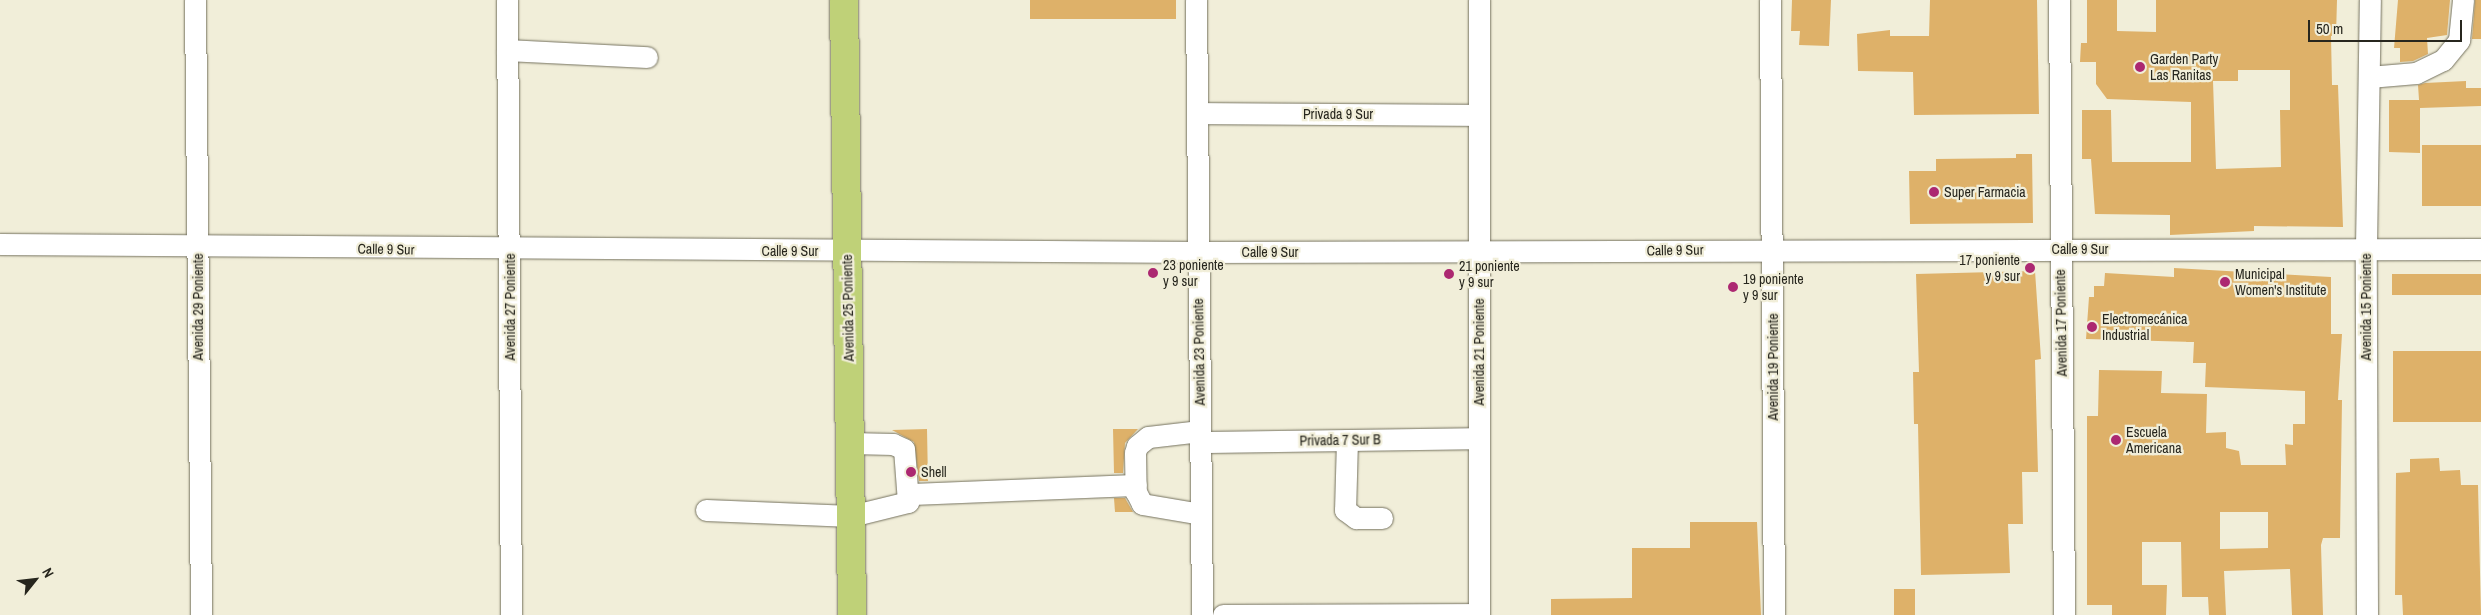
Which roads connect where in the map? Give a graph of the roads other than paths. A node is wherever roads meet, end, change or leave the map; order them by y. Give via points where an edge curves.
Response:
1 (196, 0) edge
2 (507, 0) edge
3 (844, 0) edge
4 (1196, 0) edge
5 (1479, 0) edge
6 (1770, 0) edge
7 (2059, 0) edge
8 (2370, 0) edge
9 (2463, 0) edge
10 (507, 50) junction
11 (647, 57) dead end
12 (2369, 77) junction
13 (1198, 113) junction
14 (1479, 115) junction
15 (0, 244) edge
16 (198, 247) junction
17 (2366, 247) junction
18 (1772, 249) junction
19 (2481, 249) edge
20 (510, 250) junction
21 (2060, 250) junction
22 (847, 251) junction
23 (1198, 252) junction
24 (1478, 253) junction
25 (1200, 436) junction
26 (1479, 438) junction
27 (1347, 440) junction
28 (850, 443) junction
29 (1136, 485) junction
30 (910, 494) junction
31 (706, 510) dead end
32 (1201, 514) junction
33 (851, 516) junction
34 (1382, 518) dead end
35 (201, 615) edge
36 (512, 615) edge
37 (852, 615) edge
38 (1202, 615) edge
39 (1207, 615) edge
40 (1223, 615) edge
41 (1479, 615) edge
42 (1774, 615) edge
43 (2064, 615) edge
44 (2367, 615) edge

1 - 16 street, Avenida 29 Poniente
2 - 10 street, Avenida 27 Poniente
3 - 22 main road, Avenida 25 Poniente
4 - 13 street, Avenida 23 Poniente
5 - 14 street, Avenida 21 Poniente
6 - 18 street, Avenida 19 Poniente
7 - 21 street, Avenida 17 Poniente
8 - 12 street, Avenida 15 Poniente
9 - 12 street via 2459,40 2443,60 2416,74
10 - 11 street
10 - 20 street, Avenida 27 Poniente
12 - 17 street, Avenida 15 Poniente
13 - 14 street, Privada 9 Sur
13 - 23 street, Avenida 23 Poniente
14 - 24 street, Avenida 21 Poniente
15 - 16 street, Calle 9 Sur
16 - 20 street, Calle 9 Sur
16 - 35 street, Avenida 29 Poniente
17 - 19 street, Calle 9 Sur
17 - 21 street, Calle 9 Sur
17 - 44 street, Avenida 15 Poniente
18 - 21 street, Calle 9 Sur
18 - 24 street, Calle 9 Sur
18 - 42 street, Avenida 19 Poniente
20 - 22 street, Calle 9 Sur
20 - 36 street, Avenida 27 Poniente
21 - 43 street, Avenida 17 Poniente
22 - 23 street, Calle 9 Sur
22 - 28 main road, Avenida 25 Poniente
23 - 24 street, Calle 9 Sur
23 - 25 street, Avenida 23 Poniente
24 - 26 street, Avenida 21 Poniente
25 - 27 street, Privada 7 Sur B
25 - 29 street, Privada 7 Sur B via 1142,440 1135,453
25 - 32 street, Avenida 23 Poniente
26 - 27 street, Privada 7 Sur B
26 - 41 street, Avenida 21 Poniente
27 - 34 street via 1345,510 1356,518
28 - 30 street via 893,444 904,449
28 - 33 main road, Avenida 25 Poniente
29 - 30 street
29 - 32 street via 1142,504
30 - 33 street via 901,506
31 - 33 street
32 - 38 street, Avenida 23 Poniente
33 - 37 main road, Avenida 25 Poniente
38 - 39 street
40 - 41 street

